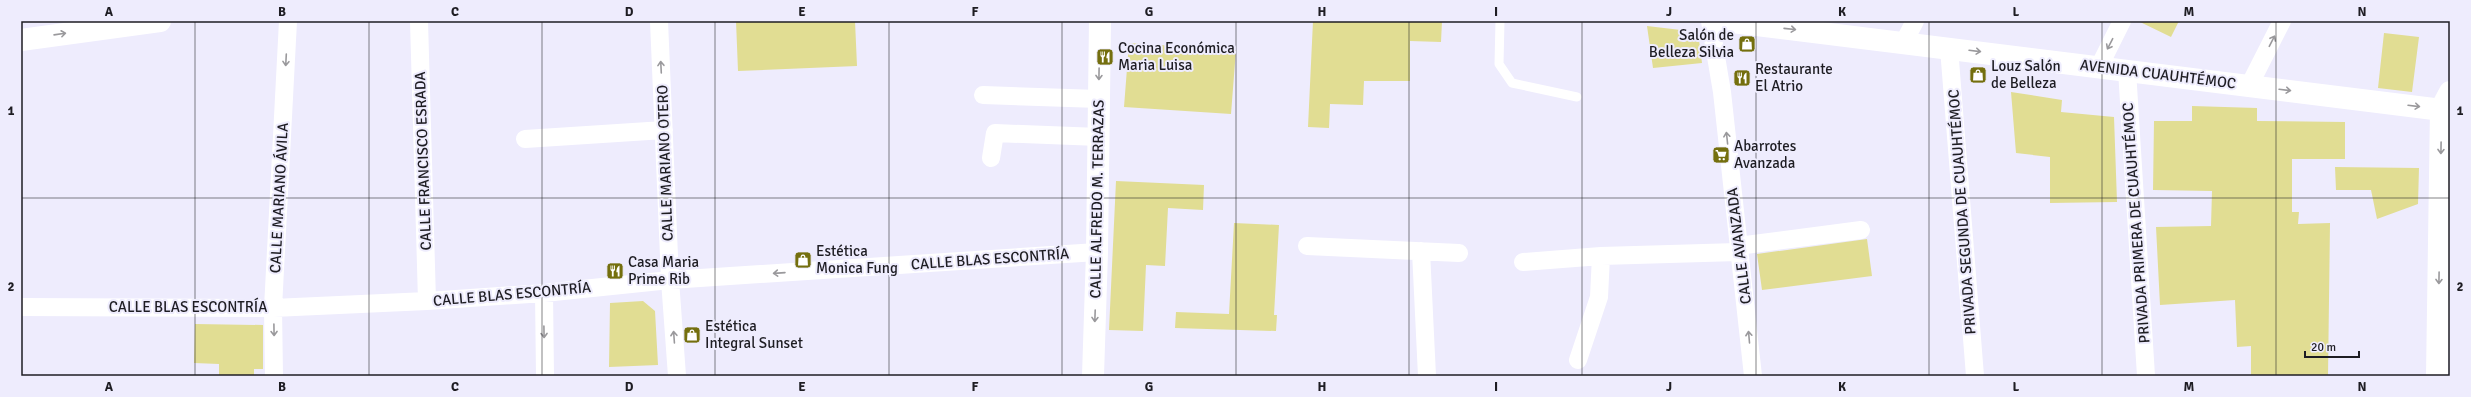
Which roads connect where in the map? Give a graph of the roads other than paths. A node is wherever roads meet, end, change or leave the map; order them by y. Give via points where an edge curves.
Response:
1 (160, 21) edge
2 (288, 21) edge
3 (419, 21) edge
4 (659, 21) edge
5 (1100, 21) edge
6 (1500, 21) edge
7 (1710, 21) edge
8 (1724, 21) edge
9 (1915, 21) edge
10 (2122, 21) edge
11 (2282, 21) edge
12 (1766, 24) edge
13 (21, 40) edge
14 (1904, 42) junction
15 (1949, 48) junction
16 (2099, 67) junction
17 (2127, 70) junction
18 (2250, 86) junction
19 (983, 94) dead end
20 (1577, 96) dead end
21 (1099, 99) junction
22 (2447, 104) edge
23 (664, 130) junction
24 (1099, 137) junction
25 (525, 139) dead end
26 (991, 158) dead end
27 (1861, 230) dead end
28 (1307, 246) dead end
29 (1738, 249) junction
30 (1421, 251) junction
31 (1097, 252) junction
32 (1459, 253) dead end
33 (1601, 256) junction
34 (1523, 262) dead end
35 (670, 280) junction
36 (544, 292) junction
37 (427, 301) junction
38 (21, 306) edge
39 (273, 308) junction
40 (1578, 360) dead end
41 (274, 376) edge
42 (545, 376) edge
43 (677, 376) edge
44 (1093, 376) edge
45 (1427, 376) edge
46 (1752, 376) edge
47 (1975, 376) edge
48 (2146, 376) edge
49 (2437, 376) edge

13 -> 1 street
2 -> 39 street, CALLE MARIANO ÁVILA
3 - 37 street, CALLE FRANCISCO ESRADA
23 -> 4 street, CALLE MARIANO OTERO
5 -> 21 street, CALLE ALFREDO M. TERRAZAS
6 - 20 lane via 1499,64 1512,83
29 -> 7 street, CALLE AVANZADA via 1722,92
8 - 12 street, AVENIDA CUAUHTÉMOC
9 - 14 street
10 -> 16 street
18 -> 11 street
12 -> 14 street, AVENIDA CUAUHTÉMOC
14 - 15 street, AVENIDA CUAUHTÉMOC
15 -> 16 street, AVENIDA CUAUHTÉMOC
15 - 47 street, PRIVADA SEGUNDA DE CUAUHTÉMOC
16 - 17 street, AVENIDA CUAUHTÉMOC
17 - 18 street, AVENIDA CUAUHTÉMOC
17 - 48 street, PRIVADA PRIMERA DE CUAUHTÉMOC
18 -> 22 street, AVENIDA CUAUHTÉMOC
19 - 21 street
21 - 24 street, CALLE ALFREDO M. TERRAZAS
22 -> 49 street
23 - 25 street
23 - 35 street, CALLE MARIANO OTERO
24 - 26 street via 995,133
24 - 31 street, CALLE ALFREDO M. TERRAZAS
27 - 29 street
28 - 30 street
29 - 33 street
46 -> 29 street, CALLE AVANZADA
30 - 32 street
30 - 45 street
31 -> 35 street, CALLE BLAS ESCONTRÍA
31 -> 44 street, CALLE ALFREDO M. TERRAZAS
33 - 34 street
33 - 40 street via 1599,297
35 - 36 street, CALLE BLAS ESCONTRÍA
43 -> 35 street, CALLE MARIANO OTERO
36 - 37 street, CALLE BLAS ESCONTRÍA
36 -> 42 street
37 - 39 street, CALLE BLAS ESCONTRÍA
38 - 39 street, CALLE BLAS ESCONTRÍA
39 -> 41 street, CALLE MARIANO ÁVILA

